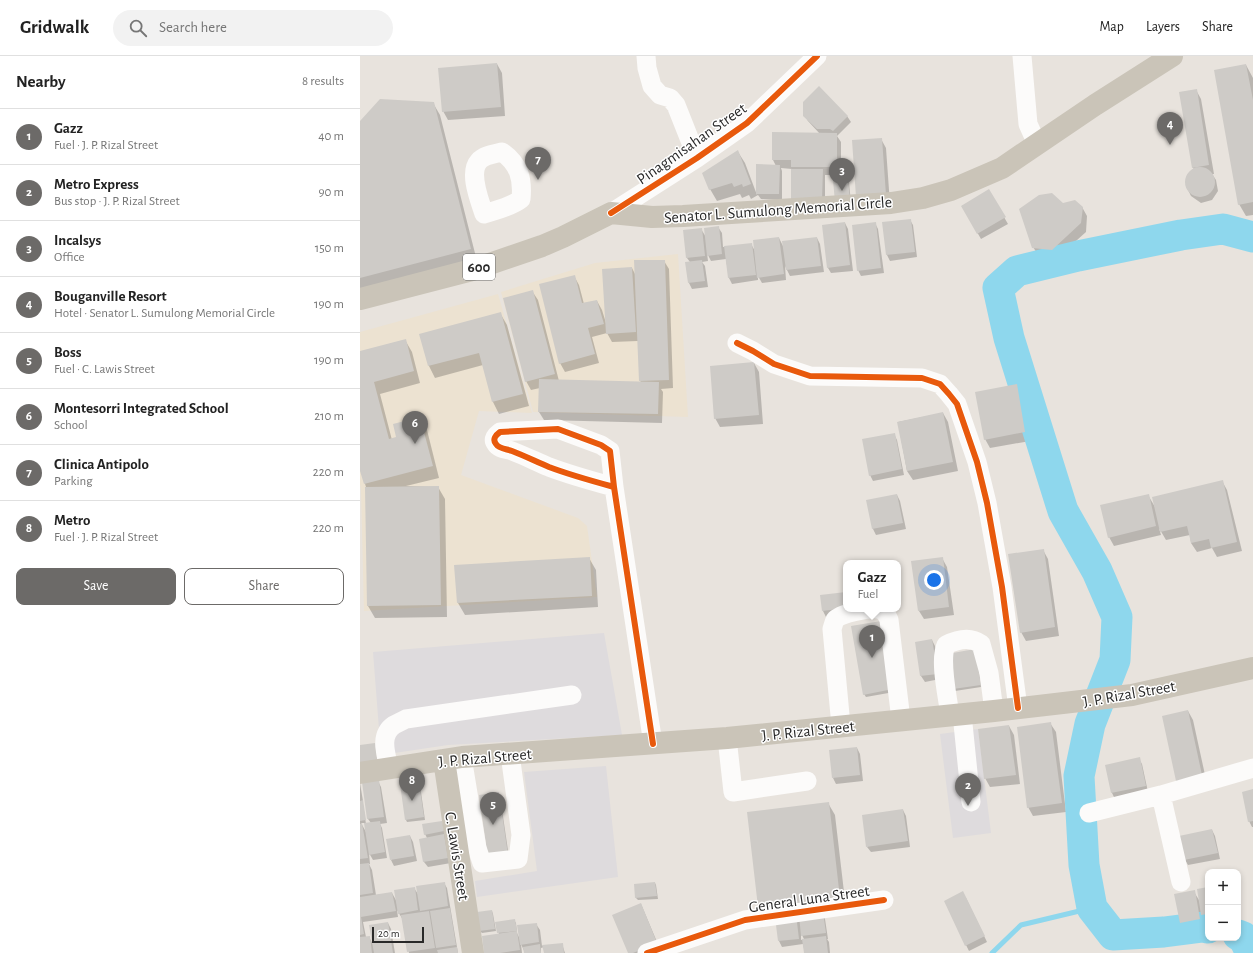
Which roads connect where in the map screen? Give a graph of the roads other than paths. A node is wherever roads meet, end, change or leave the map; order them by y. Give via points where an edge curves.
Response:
1 (646, 56) edge
2 (817, 56) edge
3 (1022, 56) edge
4 (1172, 56) edge
5 (1037, 144) junction
6 (698, 158) junction
7 (611, 213) junction
8 (360, 299) edge
9 (737, 343) dead end
10 (614, 487) junction
11 (849, 612) edge
12 (884, 612) edge
13 (1253, 668) edge
14 (572, 695) dead end
15 (1018, 708) junction
16 (994, 711) junction
17 (956, 715) junction
18 (901, 720) junction
19 (841, 726) junction
20 (727, 738) junction
21 (653, 744) junction
22 (510, 754) junction
23 (453, 759) junction
24 (389, 768) junction
25 (1253, 768) edge
26 (360, 773) edge
27 (807, 781) dead end
28 (1161, 795) junction
29 (971, 802) dead end
30 (1089, 813) dead end
31 (1181, 882) dead end
32 (884, 900) dead end
33 (473, 953) edge
34 (647, 953) edge

1 - 6 street via 652,86 660,95 670,98 676,105
2 - 6 street, Pinagmisahan Street / 600 via 747,123
3 - 5 street via 1028,124
4 - 5 main road, Senator L. Sumulong Memorial Circle
5 - 7 main road, Senator L. Sumulong Memorial Circle via 1002,168 951,190 923,198 891,203 683,216 652,217
6 - 7 street, Pinagmisahan Street / 600
7 - 8 main road, 600 via 542,246 472,270
9 - 15 street via 774,364 810,376 922,378 940,384 957,404 977,462 987,503 1002,588
10 - 10 street via 610,451 601,445 558,429 500,432 494,439 497,446 581,478
10 - 21 street
11 - 19 street via 835,620 832,629
12 - 18 street via 889,620
13 - 15 main road, J. P. Rizal Street via 1132,695
14 - 24 street via 406,719 393,725 387,732 385,749
15 - 16 main road, J. P. Rizal Street
16 - 17 main road, J. P. Rizal Street
16 - 17 street via 989,673 981,644 975,639 964,639 946,645 944,650 944,670
17 - 18 main road, J. P. Rizal Street
17 - 29 street
18 - 19 main road, J. P. Rizal Street
19 - 20 main road, J. P. Rizal Street
20 - 21 main road, J. P. Rizal Street
20 - 27 street via 733,792
21 - 22 main road, J. P. Rizal Street
22 - 23 main road, J. P. Rizal Street
22 - 23 street via 521,835 518,859 482,863
23 - 24 main road, J. P. Rizal Street
23 - 33 main road, C. Lawis Street
24 - 26 main road, J. P. Rizal Street
25 - 28 street
28 - 30 street
28 - 31 street
32 - 34 street, General Luna Street via 745,920

